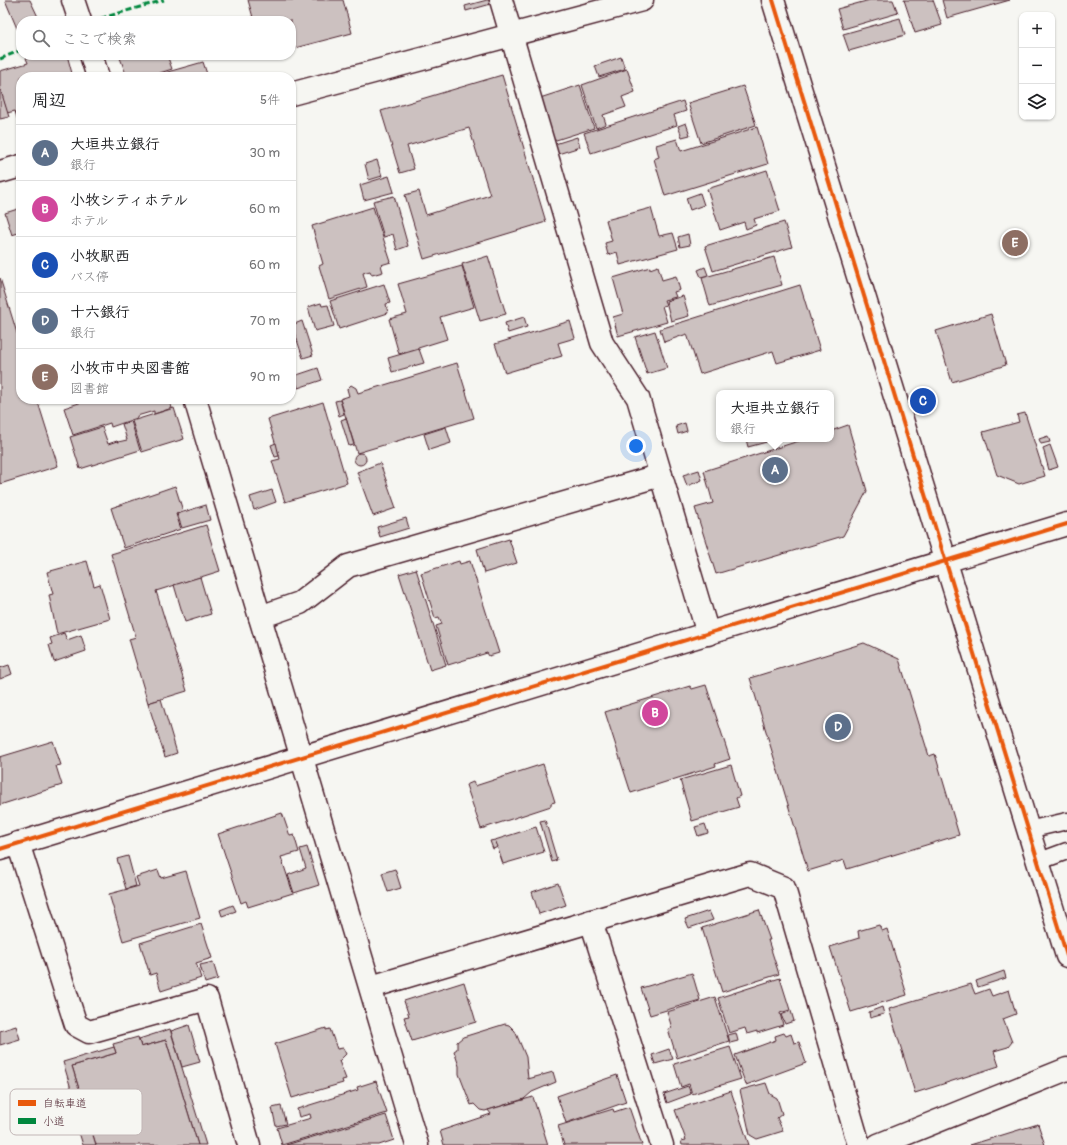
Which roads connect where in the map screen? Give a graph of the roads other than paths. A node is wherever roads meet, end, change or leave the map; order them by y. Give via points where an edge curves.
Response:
1 (73, 0) edge
2 (501, 0) edge
3 (642, 0) edge
4 (773, 0) edge
5 (78, 16) edge
6 (512, 35) junction
7 (93, 60) edge
8 (96, 72) edge
9 (296, 93) edge
10 (16, 167) edge
11 (0, 172) edge
12 (196, 404) edge
13 (661, 475) junction
14 (1067, 524) edge
15 (945, 562) junction
16 (260, 617) junction
17 (708, 634) junction
18 (301, 757) junction
19 (1067, 821) edge
20 (1028, 830) junction
21 (9, 846) edge
22 (1067, 851) edge
23 (1037, 862) junction
24 (591, 922) junction
25 (1067, 956) edge
26 (371, 987) junction
27 (1067, 1069) edge
28 (249, 1145) edge
29 (417, 1145) edge
30 (662, 1145) edge
31 (859, 1145) edge
32 (878, 1145) edge

1 - 5 street
2 - 6 street
3 - 6 street
4 - 15 street
6 - 9 street
6 - 13 street via 602,343 638,398
7 - 8 street
10 - 11 street
12 - 16 street
13 - 16 street via 348,566 300,604
13 - 17 street
14 - 15 street
15 - 17 street
15 - 20 street
16 - 18 street
17 - 18 street
18 - 21 street
18 - 26 street
19 - 20 lane
20 - 23 street
21 - 28 street via 76,1025 88,1032 207,999
22 - 23 lane
23 - 25 street
24 - 26 street
24 - 30 street
24 - 31 street via 750,874 784,888
26 - 29 street
27 - 32 street

